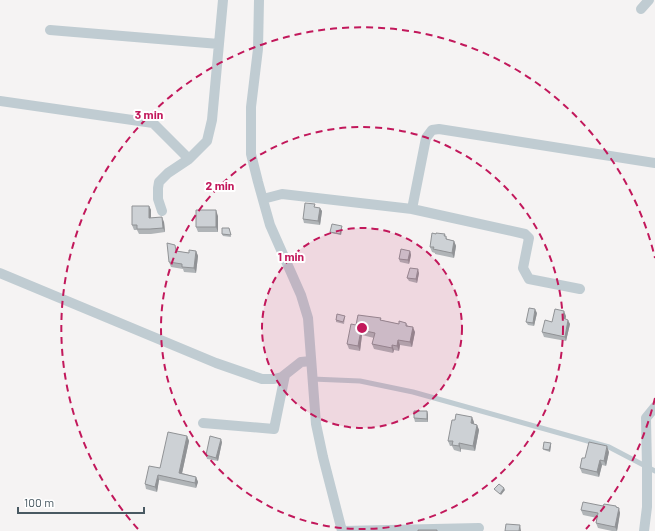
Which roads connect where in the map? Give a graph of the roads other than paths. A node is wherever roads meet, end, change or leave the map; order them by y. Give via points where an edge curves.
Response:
1 (223, 0) edge
2 (259, 0) edge
3 (649, 0) edge
4 (641, 9) dead end
5 (50, 30) dead end
6 (219, 44) junction
7 (0, 101) edge
8 (189, 158) junction
9 (655, 163) edge
10 (263, 199) junction
11 (412, 209) junction
12 (162, 211) dead end
13 (0, 273) edge
14 (580, 289) dead end
15 (311, 360) junction
16 (285, 375) junction
17 (312, 379) junction
18 (655, 407) edge
19 (203, 423) dead end
20 (651, 469) edge
21 (479, 528) dead end
22 (342, 531) edge
23 (644, 531) edge

1 - 6 street
2 - 10 street via 258,49 251,107 251,154
3 - 4 street
5 - 6 street
6 - 8 street via 212,120 207,141
7 - 8 street via 153,123
8 - 12 street via 159,182 158,199
9 - 11 street via 439,129 432,130 426,138
10 - 11 street via 282,194
10 - 15 street via 270,224 301,295 308,318
11 - 14 street via 525,234 529,238 523,268 529,279
13 - 16 street via 235,370 262,378 274,379
15 - 16 street via 301,362
15 - 17 street
16 - 19 street via 274,429
17 - 20 lane via 360,381 413,392 609,447
17 - 22 street via 316,424
18 - 20 street via 646,418
20 - 23 street
21 - 22 street

